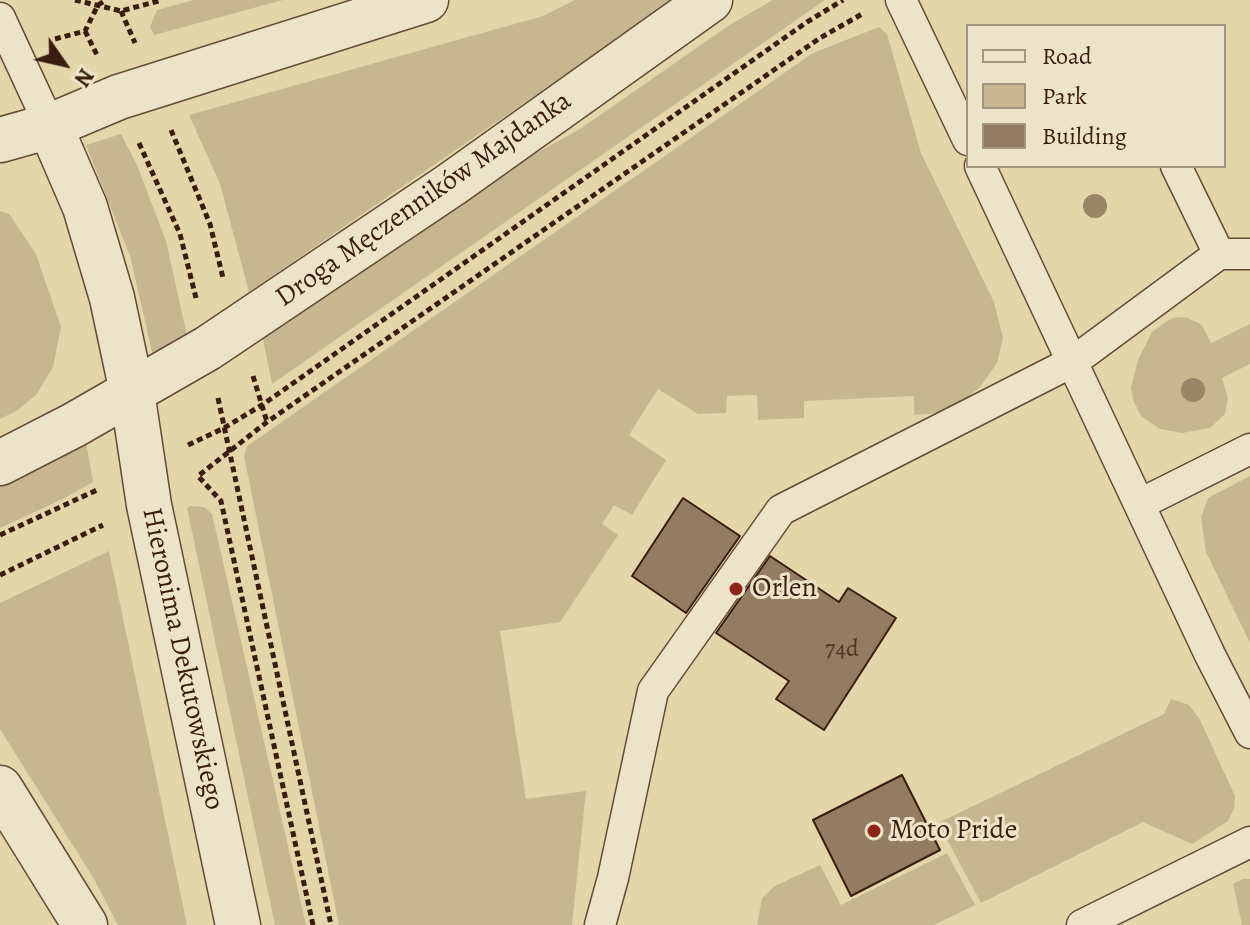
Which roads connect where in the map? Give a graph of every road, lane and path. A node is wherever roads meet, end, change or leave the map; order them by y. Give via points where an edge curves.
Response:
1 (75, 0) edge
2 (162, 0) edge
3 (426, 0) edge
4 (710, 0) edge
5 (843, 0) edge
6 (888, 4) edge
7 (121, 11) junction
8 (0, 18) edge
9 (85, 31) dead end
10 (136, 91) junction
11 (50, 126) junction
12 (966, 137) edge
13 (0, 140) edge
14 (981, 168) edge
15 (1177, 168) edge
16 (1219, 254) junction
17 (1250, 254) edge
18 (223, 338) junction
19 (1074, 361) junction
20 (132, 392) junction
21 (262, 405) junction
22 (267, 422) junction
23 (224, 428) junction
24 (1250, 449) edge
25 (230, 451) junction
26 (0, 463) edge
27 (1140, 504) junction
28 (103, 525) dead end
29 (0, 575) edge
30 (1250, 733) edge
31 (0, 788) edge
32 (1250, 842) edge
33 (85, 925) edge
34 (238, 925) edge
35 (313, 925) edge
36 (331, 925) edge
37 (600, 925) edge
38 (1082, 925) edge

1 - 7 path
2 - 7 path
3 - 10 street
4 - 18 street, Droga Męczenników Majdanka via 452,184
5 - 21 path
6 - 12 lane
6 - 22 path via 820,38
7 - 10 path
8 - 11 lane
9 - 10 path
10 - 11 street
10 - 18 path via 180,234
10 - 18 path via 210,224
11 - 13 street
11 - 20 street, Hieronima Dekutowskiego via 85,207
14 - 19 lane
15 - 16 lane
16 - 17 lane
16 - 19 lane
18 - 20 street, Droga Męczenników Majdanka
18 - 21 path
18 - 23 path
19 - 27 lane
19 - 37 lane via 781,510 653,691
20 - 26 street, Droga Męczenników Majdanka
20 - 34 street, Hieronima Dekutowskiego via 149,505
21 - 22 path
21 - 23 path
22 - 25 path
23 - 25 path
24 - 27 lane
25 - 35 path via 198,476 221,501
25 - 36 path
27 - 30 lane
28 - 29 path
31 - 33 street
32 - 38 lane

